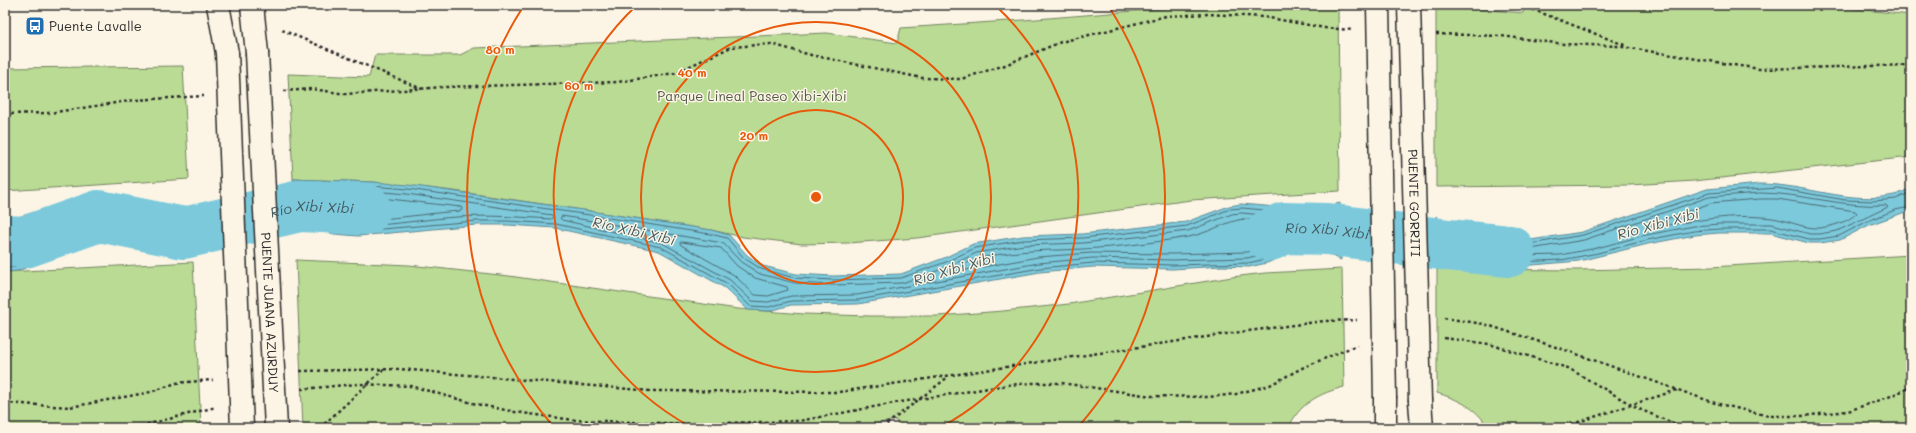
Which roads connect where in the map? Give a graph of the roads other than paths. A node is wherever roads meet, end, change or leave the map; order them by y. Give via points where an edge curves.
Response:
1 (218, 5) edge
2 (252, 5) edge
3 (1378, 5) edge
4 (1408, 5) edge
5 (242, 428) edge
6 (276, 428) edge
7 (1385, 428) edge
8 (1422, 428) edge

1 - 5 street, bridge via 227,53
2 - 6 street, PUENTE JUANA AZURDUY, bridge via 257,53
3 - 7 street, bridge
4 - 8 street, PUENTE GORRITI, bridge

